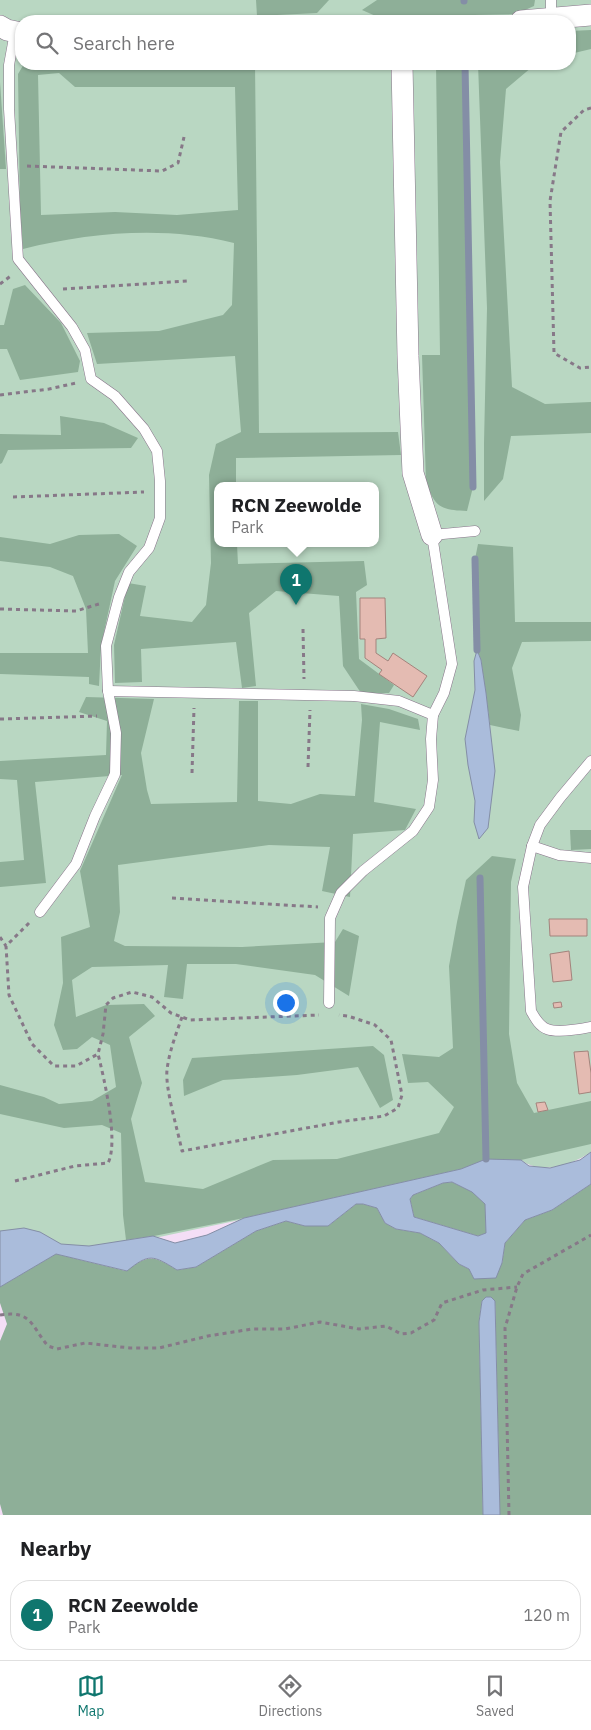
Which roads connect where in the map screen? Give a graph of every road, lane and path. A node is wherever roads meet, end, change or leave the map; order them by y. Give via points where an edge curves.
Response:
1 (551, 9) edge
2 (536, 15) edge
3 (591, 16) edge
4 (12, 30) edge
5 (402, 70) edge
6 (591, 108) edge
7 (184, 137) dead end
8 (11, 166) junction
9 (188, 281) dead end
10 (42, 290) junction
11 (591, 367) edge
12 (91, 379) junction
13 (0, 395) edge
14 (160, 492) junction
15 (13, 497) dead end
16 (475, 531) dead end
17 (432, 535) junction
18 (119, 597) junction
19 (0, 609) edge
20 (303, 629) dead end
21 (108, 691) junction
22 (195, 692) junction
23 (308, 695) junction
24 (434, 715) junction
25 (113, 716) junction
26 (0, 719) edge
27 (591, 761) edge
28 (308, 767) dead end
29 (192, 773) dead end
30 (532, 846) junction
31 (591, 858) edge
32 (172, 898) dead end
33 (334, 908) junction
34 (40, 912) joint
35 (0, 937) edge
36 (6, 946) junction
37 (328, 1002) joint
38 (331, 1014) junction
39 (182, 1017) junction
40 (591, 1027) edge
41 (98, 1054) junction
42 (14, 1181) dead end
43 (591, 1235) edge
44 (517, 1286) junction
45 (0, 1315) edge
46 (509, 1515) edge

1 - 2 street
1 - 3 street
4 - 8 lane
5 - 17 street via 413,472
6 - 11 path via 584,110 561,132 550,201 554,353 580,368
7 - 8 path via 178,163 162,171
8 - 10 lane via 18,260
9 - 10 path
10 - 12 lane via 72,327 85,350
12 - 13 path via 49,389
12 - 14 lane via 115,396 144,429 157,451
14 - 15 path
14 - 18 lane via 160,518 149,548 129,572
16 - 17 lane
17 - 24 lane via 452,664
18 - 19 path via 76,611
18 - 21 lane via 106,646
20 - 23 path
21 - 22 lane
21 - 25 lane
22 - 23 lane
22 - 29 path
23 - 24 lane via 399,701
23 - 28 path
24 - 33 lane via 431,739 433,780 429,807 413,831 363,870 347,887
25 - 26 path
25 - 34 lane via 115,774 76,864
27 - 30 lane via 540,826
30 - 31 lane via 560,856
30 - 40 lane via 523,887 531,1011 547,1029
32 - 33 path
33 - 37 lane via 330,918
34 - 36 path
35 - 36 path
36 - 41 path via 9,995 32,1044 54,1066 76,1066
37 - 38 path
38 - 39 path via 190,1020
38 - 39 path via 375,1025 391,1040 402,1095 398,1108 384,1116 182,1151 167,1072
39 - 41 path via 171,1013 152,997 132,992 113,998 106,1005
41 - 42 path via 110,1109 112,1155 108,1163 76,1166
43 - 44 path via 523,1274
44 - 45 path via 483,1290 442,1303 434,1320 411,1333 401,1334 386,1326 359,1329 320,1322 285,1329 252,1329 208,1336 159,1348 85,1343 57,1348 48,1346 27,1318 12,1313
44 - 46 path via 505,1328

